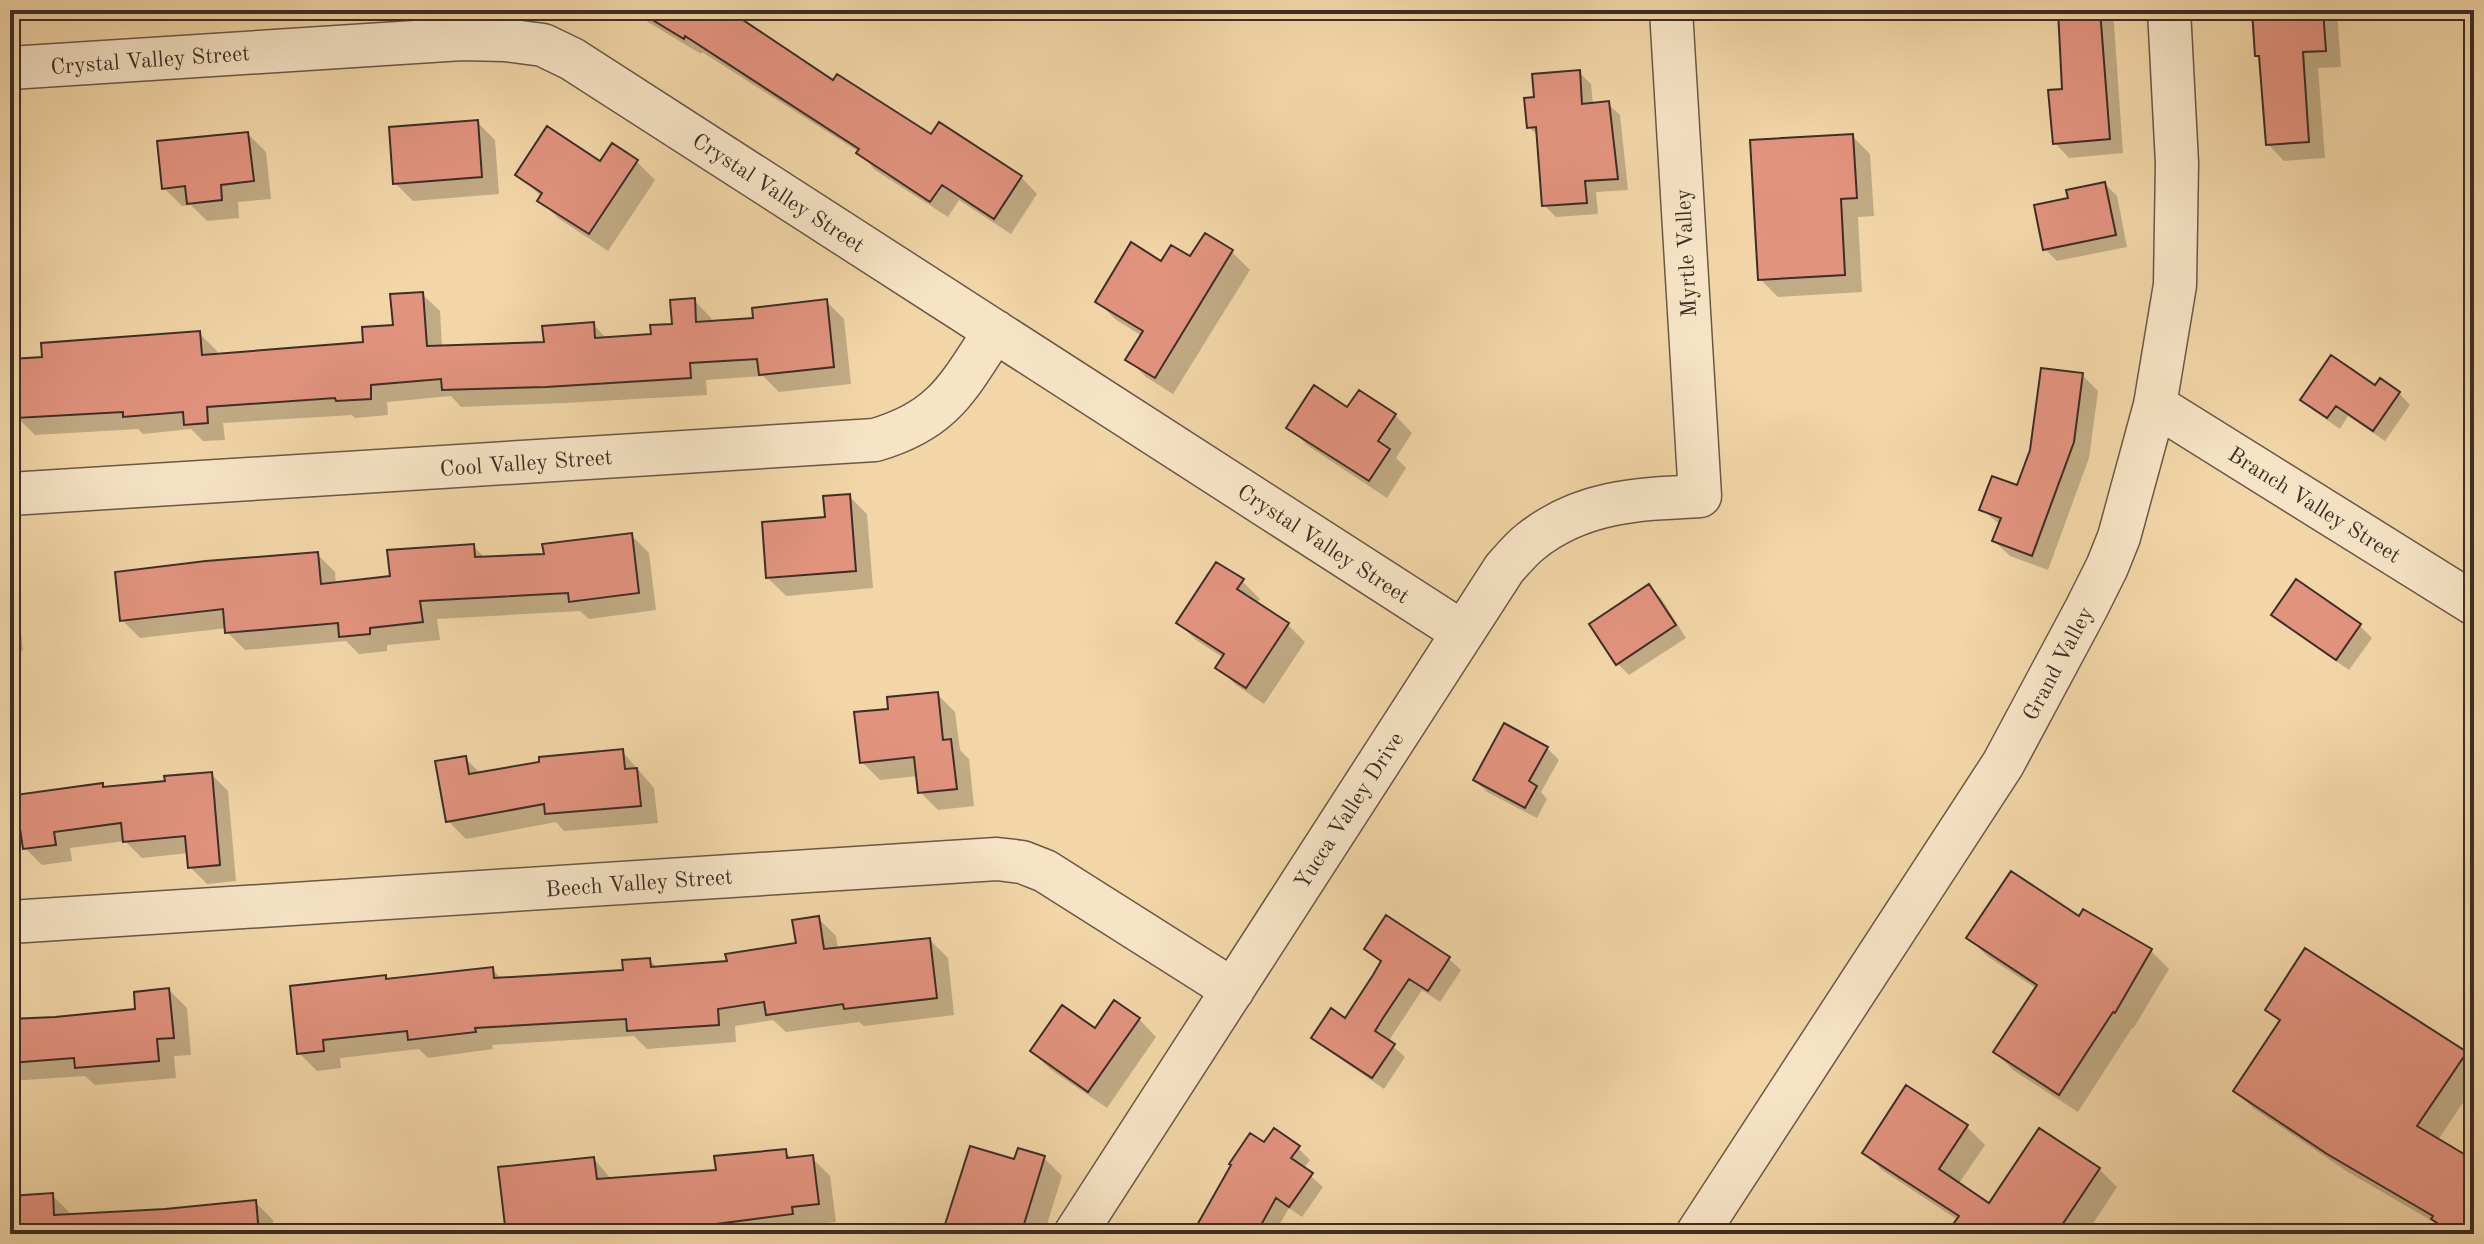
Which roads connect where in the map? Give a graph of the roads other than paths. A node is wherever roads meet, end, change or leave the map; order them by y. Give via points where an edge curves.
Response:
1 (1671, 10) edge
2 (2169, 10) edge
3 (10, 68) edge
4 (995, 331) junction
5 (2155, 405) junction
6 (10, 494) edge
7 (1700, 496) joint
8 (2474, 604) edge
9 (1462, 632) junction
10 (10, 922) edge
11 (1233, 990) junction
12 (1075, 1234) edge
13 (1697, 1234) edge

1 - 7 street, Myrtle Valley
2 - 5 street, Grand Valley via 2177,163 2175,285
3 - 4 street, Crystal Valley Street via 462,39 543,45
4 - 6 street, Cool Valley Street via 946,402 925,420 875,440
4 - 9 street, Crystal Valley Street
5 - 8 street, Branch Valley Street
5 - 13 street, Grand Valley via 2107,567 2003,764
7 - 9 street, Yucca Valley Drive via 1631,500 1558,523 1528,543 1504,569
9 - 11 street, Yucca Valley Drive
10 - 11 street, Beech Valley Street via 997,859 1045,871
11 - 12 street, Yucca Valley Drive

